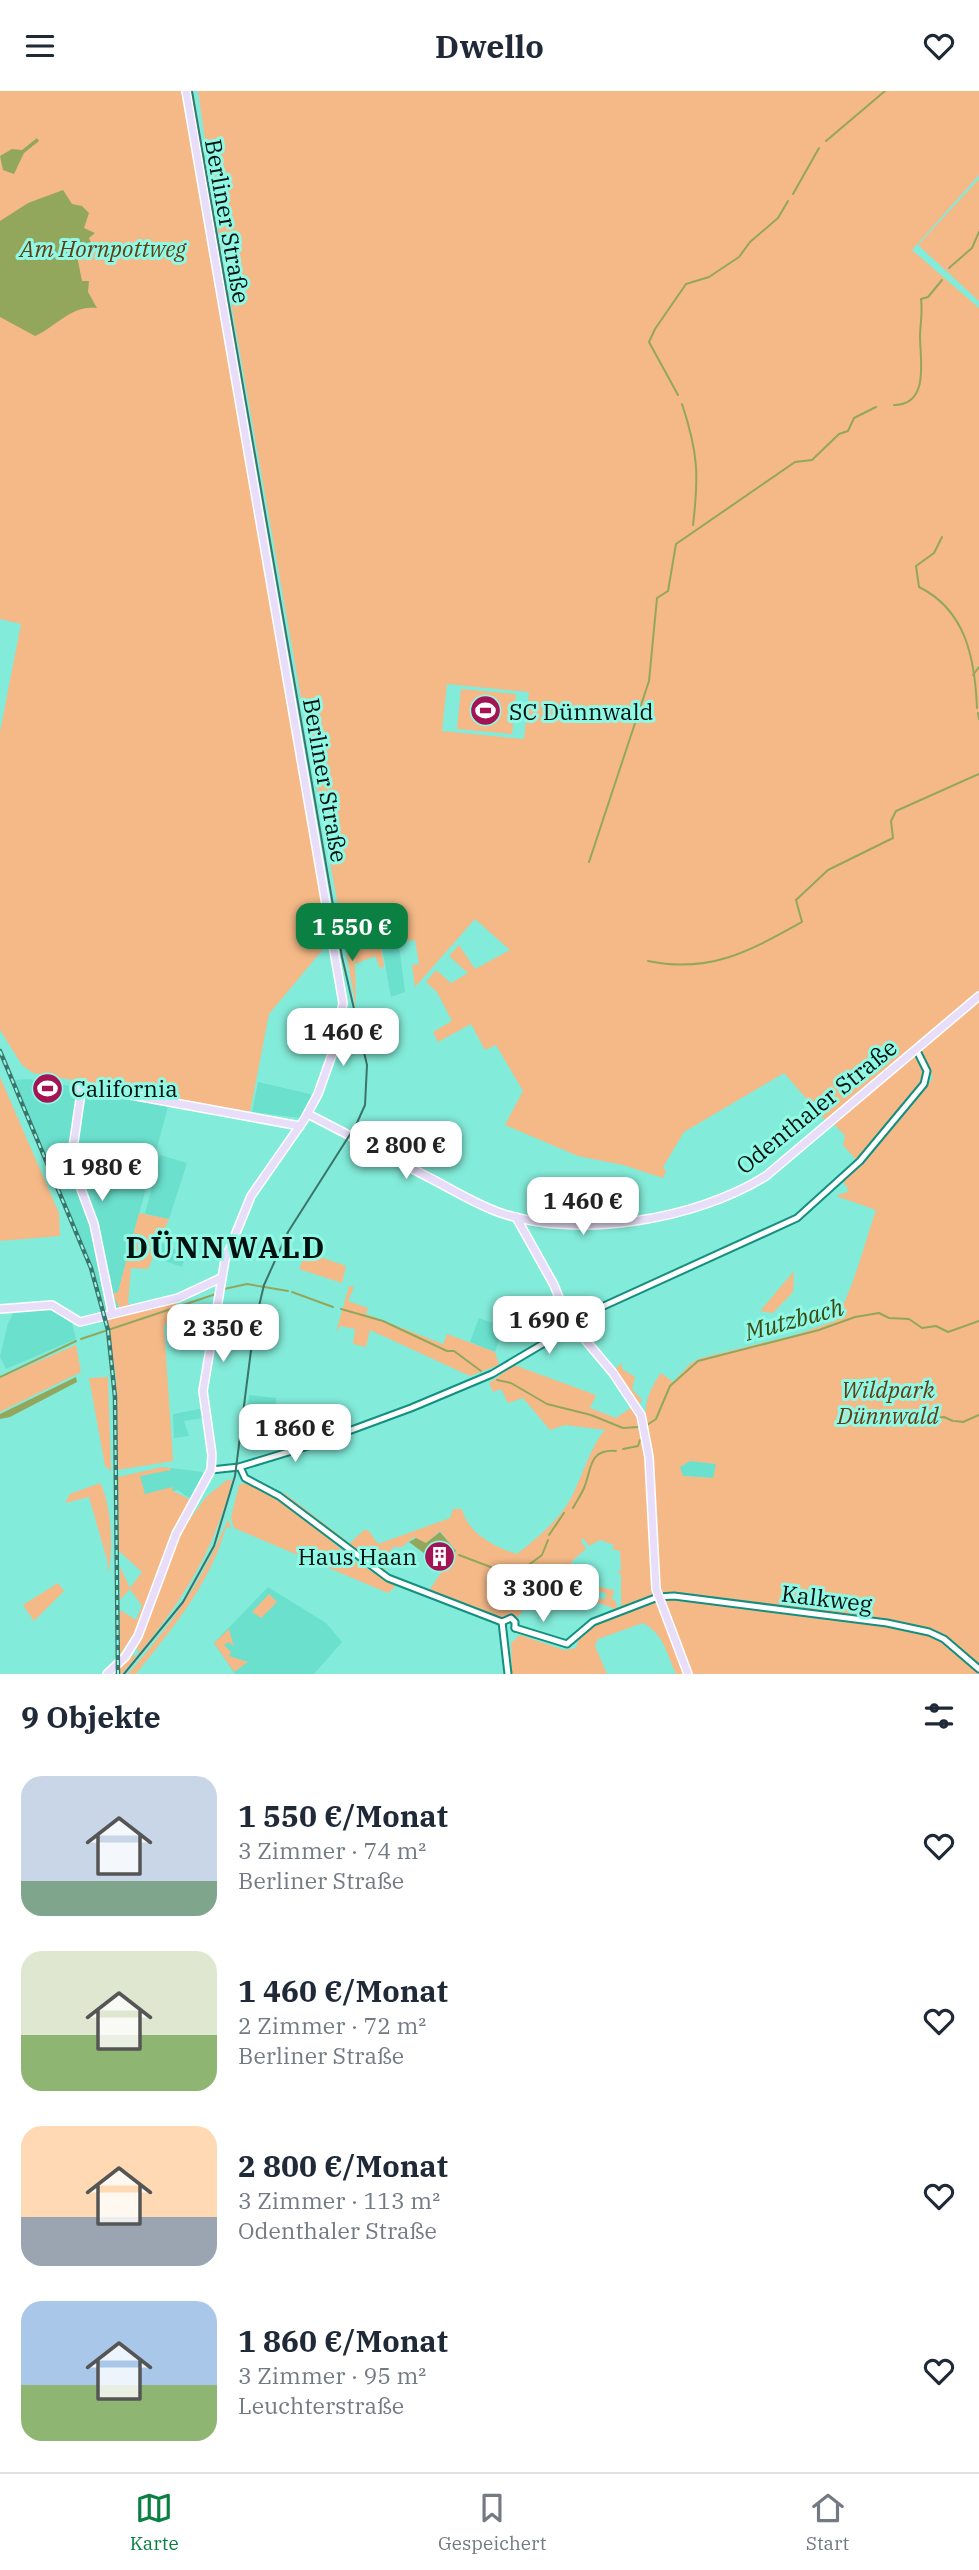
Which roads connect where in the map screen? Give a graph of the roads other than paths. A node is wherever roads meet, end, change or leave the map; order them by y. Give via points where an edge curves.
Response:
1 (186, 91) edge
2 (979, 996) edge
3 (916, 1049) junction
4 (308, 1114) junction
5 (300, 1126) junction
6 (516, 1217) junction
7 (221, 1278) junction
8 (0, 1309) edge
9 (112, 1312) junction
10 (579, 1320) junction
11 (568, 1324) junction
12 (577, 1330) junction
13 (240, 1467) junction
14 (211, 1470) junction
15 (658, 1597) junction
16 (502, 1622) junction
17 (510, 1629) junction
18 (979, 1668) edge
19 (107, 1674) edge
20 (508, 1674) edge
21 (688, 1674) edge

1 - 4 main road, Berliner Straße via 343,997 335,1046
2 - 3 main road, Odenthaler Straße
3 - 6 main road, Odenthaler Straße via 778,1167 736,1193 678,1212 631,1220 561,1223
3 - 10 street via 927,1071 924,1084 855,1166 797,1218
4 - 5 main road, Berliner Straße
4 - 6 main road, Odenthaler Straße via 478,1203
5 - 7 main road, Berliner Straße via 251,1196
5 - 9 main road via 82,1086 71,1162 94,1224
6 - 11 main road via 554,1285
7 - 9 main road via 178,1298 125,1313
7 - 14 main road, Berliner Straße via 203,1391
8 - 9 main road via 52,1305 80,1322
10 - 11 main road
10 - 12 main road
11 - 12 main road
11 - 13 street via 492,1374 308,1446
12 - 15 main road via 624,1389 644,1426
13 - 14 street
13 - 16 street via 245,1478 279,1496 384,1576
14 - 19 main road, Berliner Straße via 176,1534 138,1636
15 - 17 street via 593,1622 570,1643
15 - 18 street, Kalkweg via 929,1632
15 - 21 main road
16 - 17 street
16 - 17 street via 511,1618 515,1622
17 - 20 street

